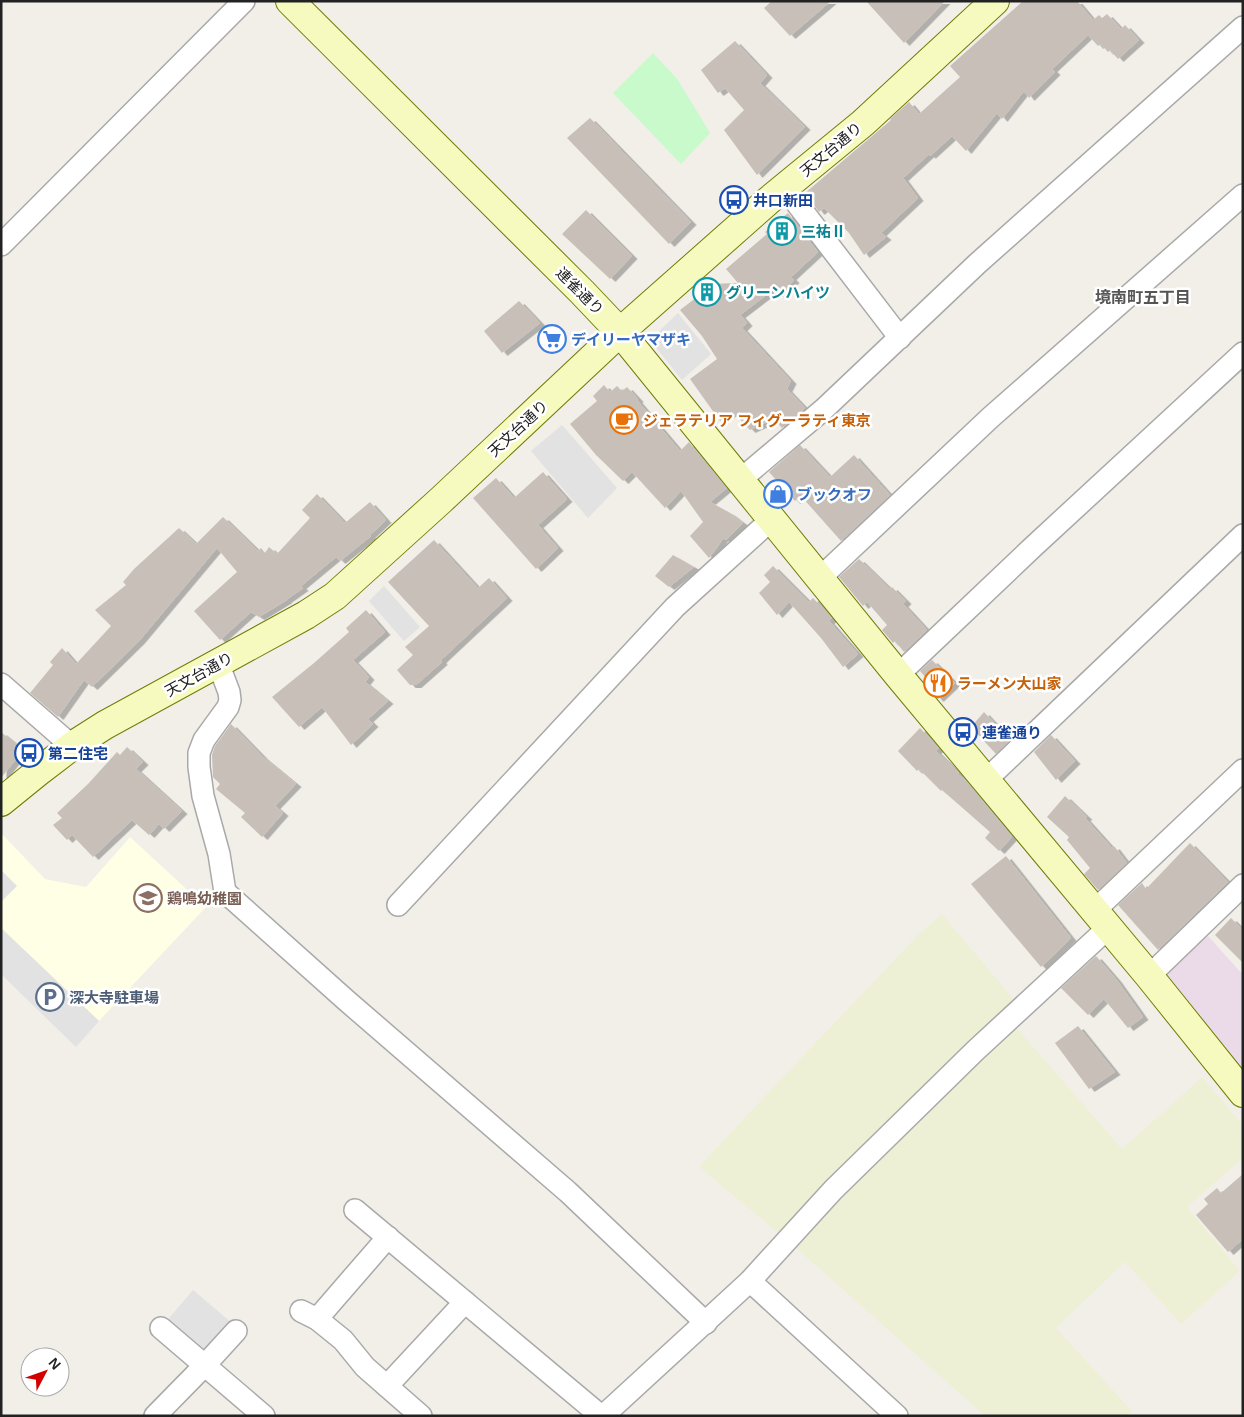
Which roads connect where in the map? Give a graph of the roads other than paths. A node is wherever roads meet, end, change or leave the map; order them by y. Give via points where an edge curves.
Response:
1 (244, 1) edge
2 (290, 1) edge
3 (995, 1) edge
4 (1243, 27) edge
5 (785, 188) junction
6 (1243, 195) edge
7 (1, 245) edge
8 (620, 332) junction
9 (900, 338) junction
10 (1243, 353) edge
11 (740, 480) junction
12 (771, 520) junction
13 (1243, 535) edge
14 (820, 578) junction
15 (218, 663) junction
16 (898, 675) junction
17 (1, 684) edge
18 (72, 746) junction
19 (1243, 770) edge
20 (986, 780) junction
21 (1, 802) edge
22 (1243, 885) edge
23 (398, 905) dead end
24 (1101, 919) junction
25 (1149, 976) junction
26 (1243, 1093) edge
27 (355, 1210) dead end
28 (388, 1237) junction
29 (750, 1281) junction
30 (465, 1302) junction
31 (706, 1323) junction
32 (162, 1328) dead end
33 (236, 1331) dead end
34 (205, 1365) junction
35 (387, 1386) junction
36 (155, 1416) edge
37 (264, 1416) edge
38 (421, 1416) edge
39 (602, 1416) edge
40 (897, 1416) edge

1 - 7 street
2 - 8 main road, 連雀通り
3 - 5 main road, 天文台通り via 863,123
4 - 9 street via 978,263
5 - 8 main road, 天文台通り
5 - 9 street
6 - 14 street via 990,417
8 - 11 main road, 連雀通り
8 - 15 main road, 天文台通り via 335,596
9 - 11 street via 824,409
10 - 16 street
11 - 12 main road, 連雀通り
12 - 14 main road, 連雀通り
12 - 23 street via 675,607
13 - 20 street
14 - 16 main road, 連雀通り
15 - 18 main road, 天文台通り
15 - 31 street via 230,700 204,740 199,753 199,767 225,892 568,1192
16 - 20 main road, 連雀通り
17 - 18 street
18 - 21 main road, 天文台通り
19 - 24 street
20 - 24 main road, 連雀通り
22 - 25 street
24 - 25 main road, 連雀通り
24 - 29 street via 976,1050 833,1190
25 - 26 main road, 連雀通り
27 - 28 street
28 - 30 street
28 - 35 street via 309,1315 343,1340 365,1367
29 - 31 street
29 - 40 street
30 - 35 street
30 - 39 street
31 - 39 street
32 - 34 street
33 - 34 street
34 - 36 street
34 - 37 street
35 - 38 street

